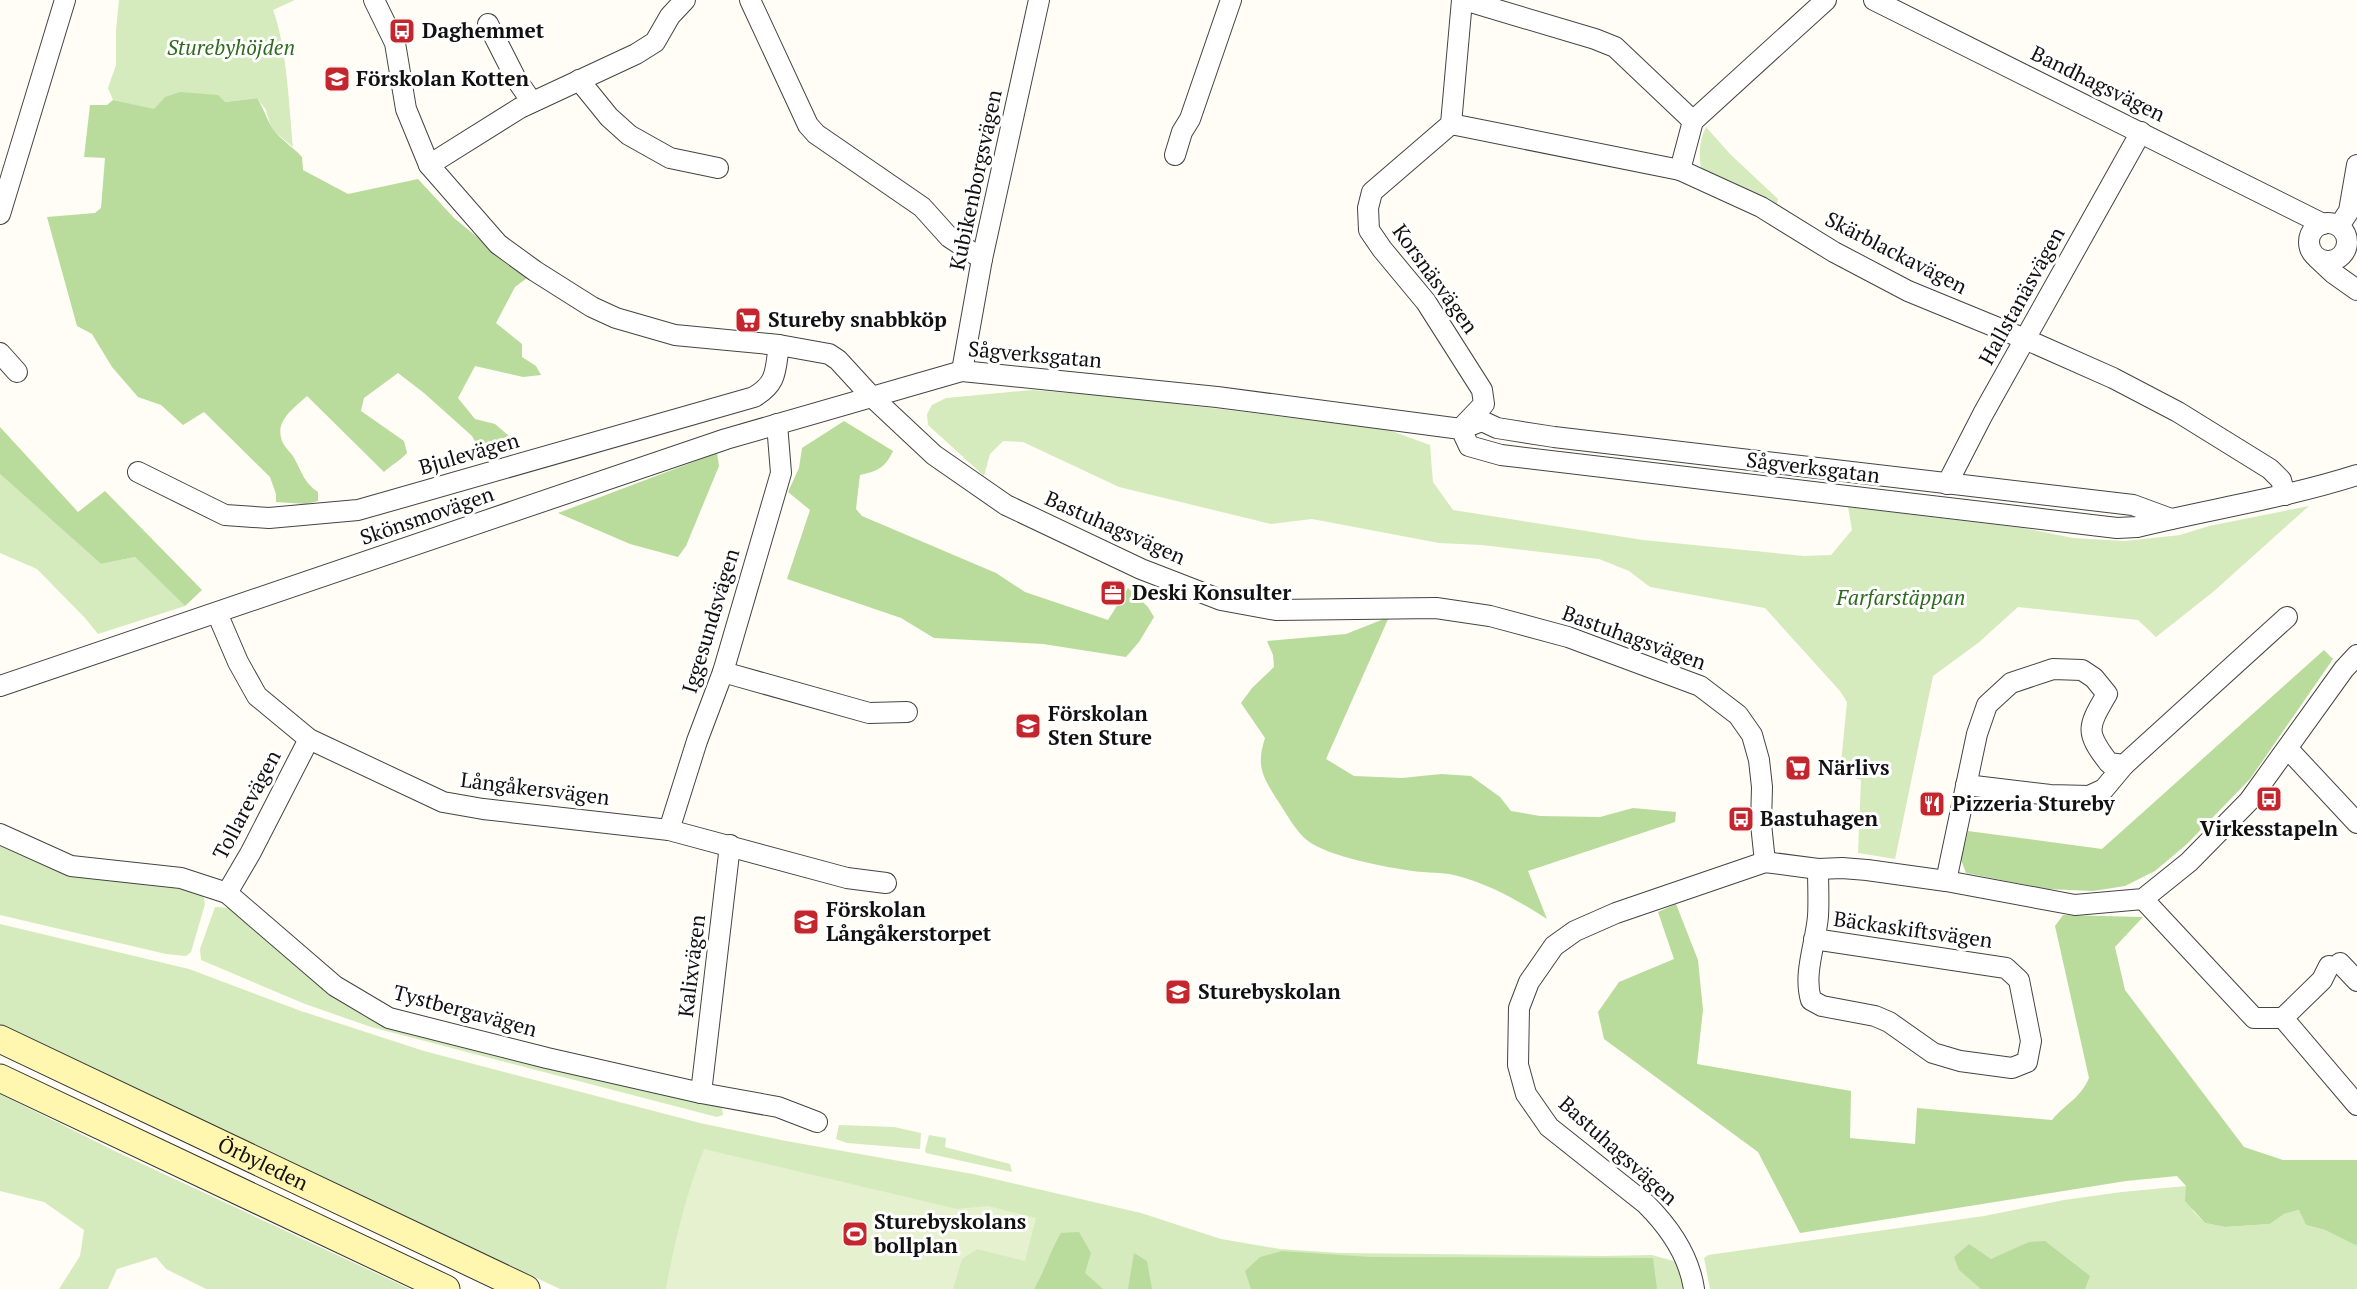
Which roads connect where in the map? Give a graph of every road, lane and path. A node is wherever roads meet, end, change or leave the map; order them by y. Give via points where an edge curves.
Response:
1 (65, 0) edge
2 (374, 0) edge
3 (685, 0) edge
4 (750, 0) edge
5 (1039, 0) edge
6 (1231, 0) edge
7 (1463, 0) edge
8 (1826, 0) edge
9 (1874, 0) edge
10 (488, 24) dead end
11 (579, 80) junction
12 (532, 102) junction
13 (1693, 121) junction
14 (1451, 124) junction
15 (2141, 132) junction
16 (1175, 155) dead end
17 (429, 165) junction
18 (2357, 165) edge
19 (718, 168) dead end
20 (1680, 170) junction
21 (2300, 213) junction
22 (0, 214) edge
23 (2344, 237) edge
24 (2309, 240) junction
25 (2317, 258) junction
26 (982, 259) junction
27 (2357, 285) edge
28 (2357, 290) edge
29 (2025, 339) junction
30 (779, 345) junction
31 (0, 353) edge
32 (962, 370) junction
33 (17, 372) dead end
34 (871, 396) junction
35 (777, 424) junction
36 (1461, 429) junction
37 (138, 472) dead end
38 (2357, 476) edge
39 (1947, 484) junction
40 (2285, 495) junction
41 (2171, 519) junction
42 (217, 613) junction
43 (2287, 617) dead end
44 (2353, 669) edge
45 (723, 672) junction
46 (0, 686) edge
47 (907, 712) dead end
48 (309, 739) junction
49 (2288, 749) junction
50 (2124, 765) junction
51 (1966, 785) junction
52 (2357, 824) edge
53 (669, 830) junction
54 (0, 834) edge
55 (730, 845) junction
56 (1765, 862) junction
57 (1818, 869) junction
58 (1946, 880) junction
59 (886, 884) dead end
60 (227, 893) junction
61 (2143, 899) junction
62 (1814, 939) junction
63 (2357, 981) edge
64 (2283, 1018) junction
65 (0, 1040) edge
66 (0, 1078) edge
67 (701, 1093) junction
68 (2357, 1105) edge
69 (817, 1122) dead end
70 (446, 1289) edge
71 (526, 1289) edge
72 (1694, 1289) edge

1 - 22 street
2 - 17 street via 395,44 406,109
3 - 11 street via 670,16 656,42
4 - 26 street via 808,125 816,134 922,207 949,237
5 - 26 street, Kubikenborgsvägen
6 - 16 street
7 - 13 street via 1615,47
7 - 14 street
8 - 13 street
9 - 15 street, Bandhagsvägen
10 - 12 street
11 - 12 street
11 - 19 street via 629,135 670,159
12 - 17 street
13 - 20 street
14 - 20 street, Skärblackavägen
14 - 36 street, Korsnäsvägen via 1372,192 1368,208 1369,230 1426,302 1482,390 1484,404
15 - 21 street, Bandhagsvägen
15 - 29 street, Hallstanäsvägen
17 - 30 street via 498,244 592,307 675,335
18 - 23 street
20 - 29 street, Skärblackavägen via 1761,207 1908,291
21 - 23 street, Bandhagsvägen
21 - 24 street
23 - 24 street via 2313,230
23 - 25 street via 2334,261
23 - 27 street
24 - 25 street
25 - 28 street
26 - 32 street, Kubikenborgsvägen
29 - 39 street, Hallstanäsvägen
29 - 40 street, Skärblackavägen via 2178,412 2270,469 2281,480
30 - 34 street via 829,354
30 - 37 street, Bjulevägen via 768,388 754,397 358,510 269,518 225,516
31 - 33 street
32 - 34 street, Sågverksgatan
32 - 36 street, Sågverksgatan
34 - 35 street, Skönsmovägen
34 - 56 street, Bastuhagsvägen via 934,455 1006,505 1140,569 1221,600 1276,610 1436,608 1490,616 1568,637 1700,686 1738,715 1752,735 1762,787
35 - 42 street, Skönsmovägen
35 - 45 street, Iggesundsvägen via 781,473
36 - 39 street, Sågverksgatan via 1482,421 1497,428 1554,437
36 - 41 street, Sågverksgatan via 1470,446 1501,455 2117,528
38 - 40 street, Sågverksgatan
39 - 41 street, Sågverksgatan via 2133,505
40 - 41 street, Sågverksgatan
42 - 46 street, Skönsmovägen
42 - 48 street, Långåkersvägen via 257,696
43 - 50 street
44 - 49 street
45 - 47 street via 869,713
45 - 53 street, Iggesundsvägen
48 - 53 street, Långåkersvägen via 443,802
48 - 60 street, Tollarevägen
49 - 52 street
49 - 61 street via 2249,801 2189,862
50 - 51 street via 2104,789 2089,796
50 - 51 street via 2109,763 2093,739 2090,723 2107,694 2082,670 2053,669 2011,683 1987,705
51 - 58 street
53 - 55 street, Långåkersvägen
54 - 60 street, Tystbergavägen via 71,866 180,878
55 - 59 street, Långåkersvägen via 847,878
55 - 67 street, Kalixvägen
56 - 57 street
56 - 72 street, Bastuhagsvägen via 1575,931 1554,946 1528,981 1519,1008 1518,1065 1526,1094 1549,1127 1661,1219 1682,1250
57 - 58 street via 1842,868
57 - 62 street, Bäckaskiftsvägen
58 - 61 street via 2075,905
60 - 67 street, Tystbergavägen via 335,986 389,1018
61 - 64 street via 2254,1018
62 - 62 street, Bäckaskiftsvägen via 2006,968 2019,980 2031,1041 2027,1062 2012,1068 1960,1061 1933,1053 1875,1016 1822,1006 1811,999 1808,990
63 - 64 street via 2335,964
64 - 68 street
65 - 71 main road, Örbyleden
66 - 70 main road, Örbyleden
67 - 69 street, Tystbergavägen via 778,1107

